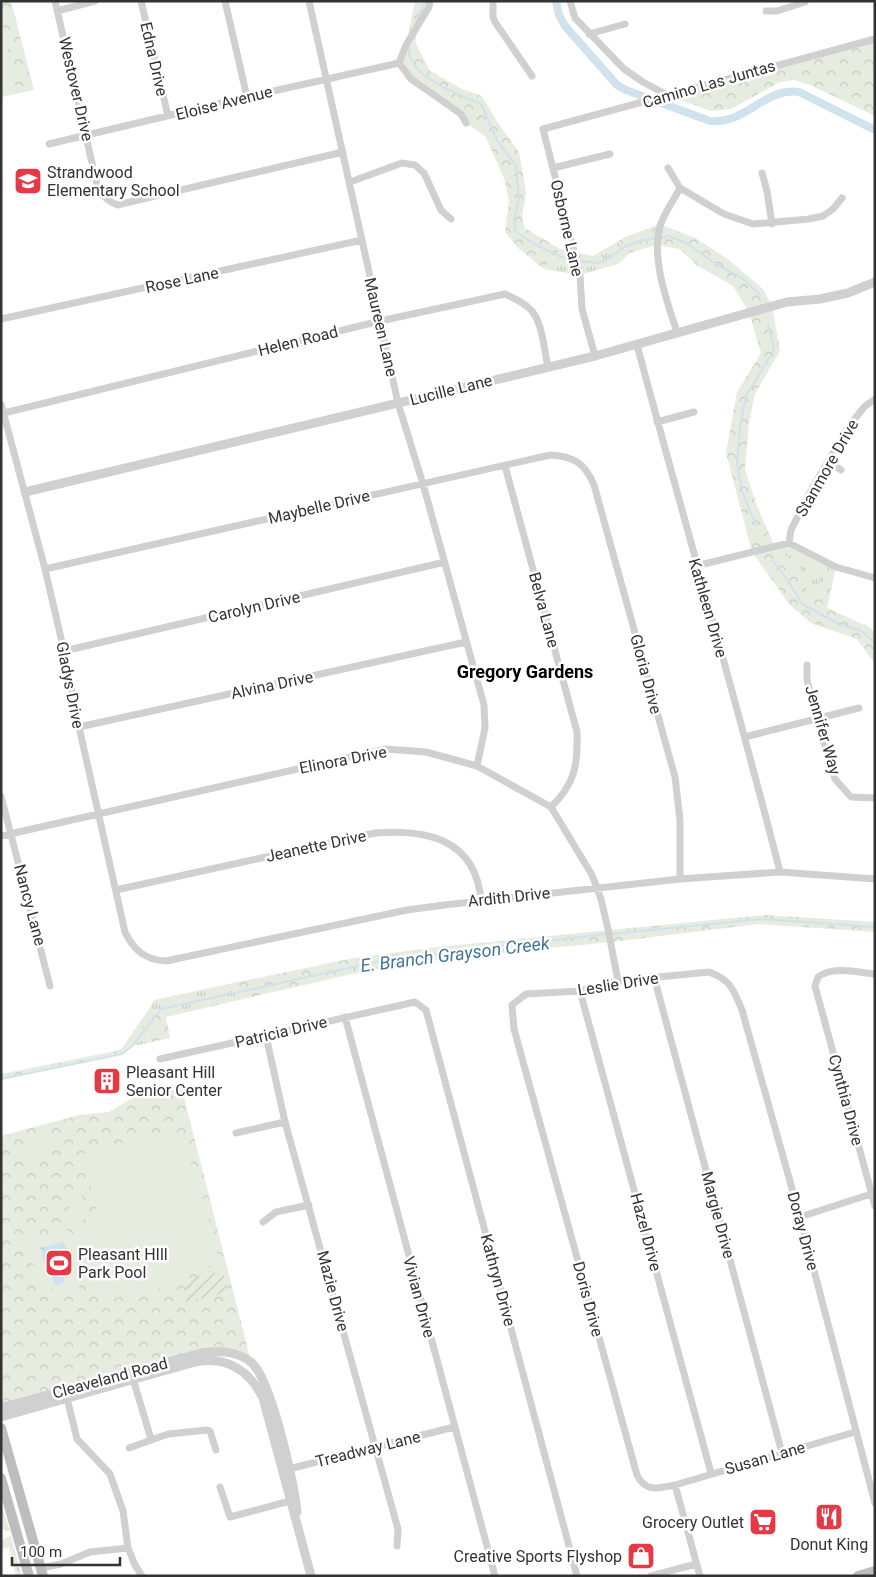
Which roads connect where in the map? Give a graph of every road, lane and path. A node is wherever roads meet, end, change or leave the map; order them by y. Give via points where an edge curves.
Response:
1 (55, 1) edge
2 (95, 1) edge
3 (141, 1) edge
4 (225, 1) edge
5 (309, 1) edge
6 (430, 1) edge
7 (493, 1) edge
8 (570, 1) edge
9 (805, 1) edge
10 (57, 11) junction
11 (766, 11) dead end
12 (798, 11) dead end
13 (626, 24) dead end
14 (589, 34) junction
15 (875, 39) edge
16 (399, 63) junction
17 (532, 76) dead end
18 (325, 79) junction
19 (664, 96) junction
20 (247, 97) junction
21 (168, 116) junction
22 (466, 123) dead end
23 (543, 129) joint
24 (87, 136) junction
25 (49, 144) dead end
26 (343, 152) junction
27 (610, 154) dead end
28 (553, 168) junction
29 (668, 168) dead end
30 (762, 173) dead end
31 (350, 182) junction
32 (680, 188) junction
33 (842, 198) dead end
34 (451, 219) dead end
35 (772, 224) junction
36 (362, 240) junction
37 (875, 282) edge
38 (1, 319) edge
39 (380, 321) junction
40 (677, 332) junction
41 (637, 345) junction
42 (595, 356) junction
43 (548, 367) junction
44 (875, 400) edge
45 (398, 403) junction
46 (1, 404) edge
47 (4, 412) junction
48 (694, 412) dead end
49 (657, 422) junction
50 (828, 462) junction
51 (505, 466) junction
52 (841, 470) dead end
53 (589, 473) joint
54 (423, 484) junction
55 (25, 492) junction
56 (789, 543) junction
57 (445, 562) junction
58 (696, 566) junction
59 (45, 568) junction
60 (875, 578) edge
61 (466, 642) junction
62 (64, 651) junction
63 (807, 665) dead end
64 (859, 708) dead end
65 (817, 720) junction
66 (79, 727) junction
67 (745, 737) junction
68 (477, 766) junction
69 (1, 796) edge
70 (875, 798) edge
71 (551, 807) junction
72 (99, 813) junction
73 (11, 833) junction
74 (1, 836) edge
75 (780, 872) junction
76 (680, 879) junction
77 (875, 879) edge
78 (596, 888) junction
79 (116, 890) junction
80 (481, 900) junction
81 (148, 958) joint
82 (709, 972) joint
83 (875, 974) edge
84 (654, 977) junction
85 (618, 981) junction
86 (50, 986) dead end
87 (580, 991) junction
88 (526, 994) joint
89 (403, 1005) joint
90 (345, 1017) junction
91 (266, 1036) junction
92 (160, 1059) dead end
93 (285, 1122) junction
94 (236, 1133) dead end
95 (871, 1194) junction
96 (309, 1205) junction
97 (875, 1206) edge
98 (800, 1217) junction
99 (263, 1222) dead end
100 (251, 1362) junction
101 (244, 1372) junction
102 (133, 1379) junction
103 (66, 1394) junction
104 (1, 1408) edge
105 (1, 1417) edge
106 (454, 1427) junction
107 (1, 1428) edge
108 (855, 1432) junction
109 (151, 1439) junction
110 (129, 1448) dead end
111 (376, 1448) junction
112 (216, 1450) dead end
113 (782, 1453) junction
114 (286, 1470) junction
115 (711, 1473) junction
116 (1, 1478) edge
117 (675, 1485) junction
118 (220, 1487) dead end
119 (290, 1501) junction
120 (875, 1503) edge
121 (298, 1525) junction
122 (397, 1546) dead end
123 (128, 1548) junction
124 (696, 1564) junction
125 (875, 1571) edge
126 (42, 1572) edge
127 (29, 1576) edge
128 (142, 1576) edge
129 (311, 1576) edge
130 (495, 1576) edge
131 (578, 1576) edge
132 (651, 1576) edge
133 (700, 1576) edge
134 (858, 1576) edge

1 - 10 street, Westover Drive
2 - 10 street
3 - 21 street, Edna Drive
4 - 20 street
5 - 18 street, Maureen Lane
6 - 16 street
7 - 17 street via 495,22
8 - 14 street via 575,18
9 - 11 street via 777,11
9 - 12 street
10 - 24 street, Westover Drive
13 - 14 street
14 - 19 street via 632,76
15 - 19 street, Camino Las Juntas
16 - 18 street, Eloise Avenue
16 - 22 street via 410,79 461,114
18 - 20 street, Eloise Avenue
18 - 26 street, Maureen Lane
19 - 23 street, Camino Las Juntas
20 - 21 street, Eloise Avenue
21 - 24 street, Eloise Avenue
23 - 28 street, Osborne Lane
24 - 25 street, Eloise Avenue
24 - 26 street, Westover Drive via 98,189 117,205
26 - 31 street, Maureen Lane
27 - 28 street
28 - 42 street, Osborne Lane via 580,275 582,309
29 - 32 street
30 - 35 street
31 - 34 street via 402,163 415,165 424,173 441,210
31 - 36 street, Maureen Lane
32 - 35 street via 742,222
32 - 40 street via 660,224 656,245 658,264
33 - 35 street via 823,216
36 - 38 street, Rose Lane
36 - 39 street, Maureen Lane
37 - 40 street, Lucille Lane via 848,293 787,302
39 - 43 street, Helen Road via 506,294 532,311 539,326
39 - 45 street, Maureen Lane
39 - 47 street, Helen Road
40 - 41 street, Lucille Lane
41 - 42 street, Lucille Lane
41 - 49 street, Kathleen Drive
42 - 43 street, Lucille Lane
43 - 45 street, Lucille Lane
44 - 50 street, Stanmore Drive via 864,407 847,429
45 - 54 street, Maureen Lane
45 - 55 street, Lucille Lane
46 - 47 street, Gladys Drive
47 - 55 street, Gladys Drive
48 - 49 street
49 - 58 street, Kathleen Drive
50 - 52 street
50 - 56 street, Stanmore Drive via 791,530
51 - 53 street, Maybelle Drive via 550,455 562,456 583,466
51 - 54 street, Maybelle Drive
51 - 71 street, Belva Lane via 577,732 573,778 564,795
53 - 76 street, Gloria Drive via 675,777 680,820
54 - 57 street, Maureen Lane
54 - 59 street, Maybelle Drive
55 - 59 street, Gladys Drive
56 - 58 street
56 - 60 street via 836,567
57 - 61 street, Maureen Lane
57 - 62 street, Carolyn Drive
58 - 67 street, Kathleen Drive
59 - 62 street, Gladys Drive
61 - 66 street, Alvina Drive
61 - 68 street, Maureen Lane via 486,715
62 - 66 street, Gladys Drive
63 - 65 street, Jennifer Way
64 - 65 street
65 - 67 street
65 - 70 street, Jennifer Way via 836,779 851,797
66 - 72 street, Gladys Drive
67 - 75 street, Kathleen Drive
68 - 71 street, Elinora Drive
68 - 72 street, Elinora Drive via 426,752 386,749
69 - 73 street, Nancy Lane
71 - 78 street, Elinora Drive via 592,875
72 - 73 street, Elinora Drive
72 - 79 street, Gladys Drive
73 - 74 street, Elinora Drive
73 - 86 street, Nancy Lane
75 - 76 street, Ardith Drive
75 - 77 street, Ardith Drive
76 - 78 street, Ardith Drive
78 - 80 street, Ardith Drive
78 - 85 street, Elinora Drive
79 - 80 street, Jeanette Drive via 396,831 434,836 455,848 476,874
79 - 81 street, Gladys Drive via 131,943
80 - 81 street, Ardith Drive via 407,910 166,961
82 - 84 street, Leslie Drive
82 - 98 street, Doray Drive via 723,977 730,985 742,1010
83 - 95 street, Cynthia Drive via 831,970 818,977 815,986
84 - 85 street, Leslie Drive
84 - 113 street, Margie Drive
85 - 87 street, Leslie Drive
87 - 88 street, Leslie Drive
87 - 115 street, Hazel Drive
88 - 117 street, Doris Drive via 512,1005 514,1029 637,1475 641,1484 651,1488
89 - 90 street, Patricia Drive
89 - 131 street, Kathryn Drive via 415,1002 426,1010
90 - 91 street, Patricia Drive
90 - 106 street, Vivian Drive
91 - 92 street, Patricia Drive
91 - 93 street, Mazie Drive
93 - 94 street
93 - 96 street, Mazie Drive
95 - 97 street, Cynthia Drive
95 - 98 street
96 - 99 street via 276,1212
96 - 111 street, Mazie Drive
98 - 108 street, Doray Drive
100 - 101 street
100 - 103 street, Cleaveland Road via 242,1356 220,1351 201,1354
100 - 114 street via 266,1384
101 - 102 street, Cleaveland Road via 212,1360
101 - 114 street via 263,1398
102 - 103 street, Cleaveland Road
102 - 109 street
103 - 104 street, Cleaveland Road
103 - 105 street, Cleaveland Road
103 - 123 street via 77,1439 110,1474 123,1511
106 - 111 street, Treadway Lane
106 - 130 street, Vivian Drive
107 - 126 main road
108 - 113 street, Susan Lane
108 - 120 street, Doray Drive
109 - 110 street
109 - 112 street via 207,1430
111 - 114 street, Treadway Lane
111 - 122 street, Mazie Drive via 398,1529
113 - 115 street, Susan Lane
114 - 119 street
114 - 121 street via 296,1501
115 - 117 street, Susan Lane
116 - 127 main road
117 - 124 street
118 - 119 street via 230,1517
119 - 121 street
121 - 129 street
123 - 126 street via 90,1552
123 - 128 street
124 - 132 street
124 - 133 street
125 - 134 main road

